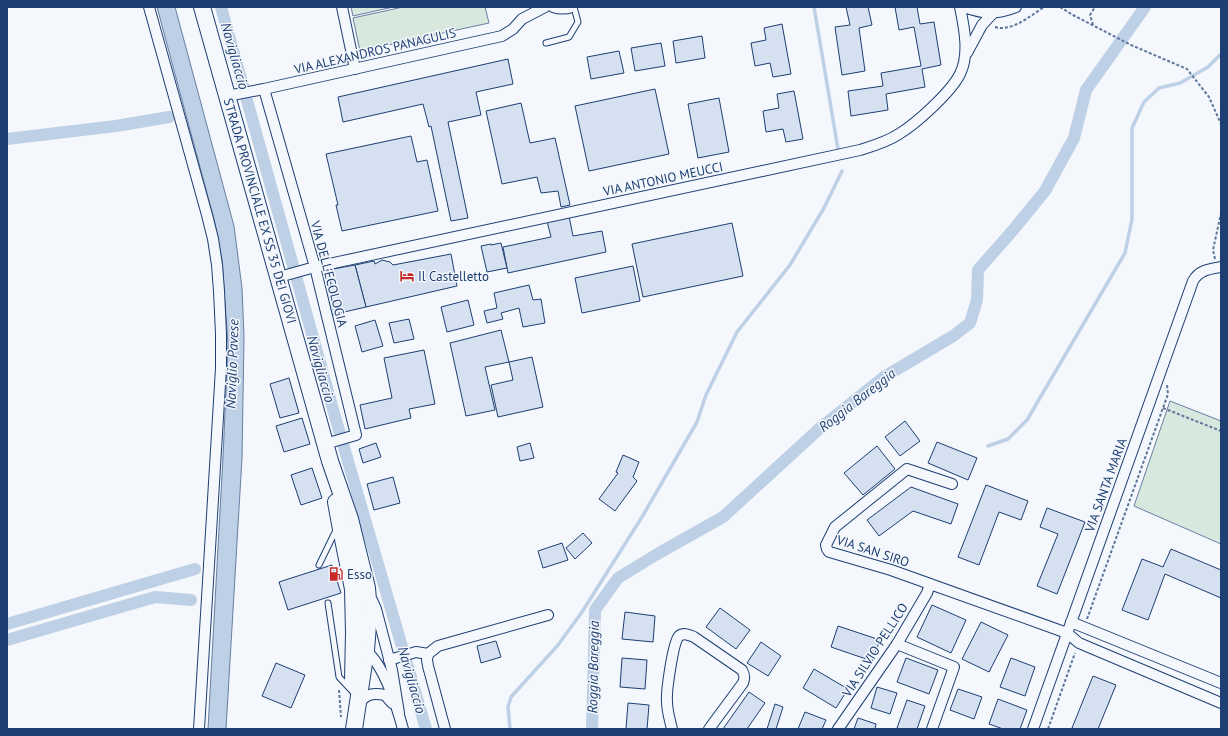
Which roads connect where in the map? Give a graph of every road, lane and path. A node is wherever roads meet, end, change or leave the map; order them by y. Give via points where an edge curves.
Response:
1 (149, 7) edge
2 (202, 7) edge
3 (342, 7) edge
4 (527, 7) edge
5 (544, 7) edge
6 (553, 7) edge
7 (573, 7) edge
8 (960, 7) edge
9 (964, 7) edge
10 (1016, 7) edge
11 (1060, 7) edge
12 (1095, 7) edge
13 (993, 13) junction
14 (522, 19) junction
15 (1093, 25) junction
16 (546, 44) dead end
17 (964, 58) junction
18 (355, 69) junction
19 (264, 89) junction
20 (227, 96) junction
21 (1221, 124) edge
22 (1221, 213) edge
23 (310, 268) junction
24 (1219, 268) edge
25 (283, 276) junction
26 (1167, 383) dead end
27 (1163, 408) junction
28 (1221, 431) edge
29 (330, 442) junction
30 (330, 461) junction
31 (952, 484) dead end
32 (340, 524) junction
33 (318, 565) dead end
34 (930, 584) junction
35 (367, 588) junction
36 (328, 603) dead end
37 (548, 615) dead end
38 (1071, 622) junction
39 (1084, 628) junction
40 (354, 633) junction
41 (1067, 633) junction
42 (1078, 643) junction
43 (897, 644) junction
44 (366, 650) junction
45 (428, 654) junction
46 (392, 659) junction
47 (338, 677) junction
48 (1221, 683) edge
49 (353, 692) junction
50 (1221, 703) edge
51 (358, 707) junction
52 (399, 713) junction
53 (349, 727) edge
54 (200, 729) edge
55 (403, 729) edge
56 (445, 729) edge
57 (672, 729) edge
58 (709, 729) edge
59 (838, 729) edge
60 (932, 729) edge
61 (1033, 729) edge
62 (1048, 729) edge

1 - 54 street via 207,215 217,265 219,291 221,368
2 - 20 main road, STRADA PROVINCIALE EX SS 35 DEI GIOVI
3 - 18 street
4 - 14 street, VIA ALEXANDROS PANAGULIS
5 - 14 street, VIA ALEXANDROS PANAGULIS
6 - 7 street
7 - 16 lane via 578,22 569,37
8 - 17 street, VIA ANTONIO MEUCCI via 965,33
9 - 13 street
10 - 13 street
11 - 15 path
12 - 15 path via 1090,15
13 - 17 street via 982,25
14 - 18 street, VIA ALEXANDROS PANAGULIS via 502,36
15 - 21 path via 1131,45 1187,69 1209,98
17 - 23 street, VIA ANTONIO MEUCCI via 960,73 950,89 934,105 899,134 872,146
18 - 19 street, VIA ALEXANDROS PANAGULIS
19 - 20 street, VIA ALEXANDROS PANAGULIS
19 - 23 street, VIA DELL'ECOLOGIA
20 - 25 main road, STRADA PROVINCIALE EX SS 35 DEI GIOVI
22 - 24 path via 1213,250
23 - 25 street, VIA ANTONIO MEUCCI
23 - 29 street, VIA DELL'ECOLOGIA via 356,435
24 - 38 street, VIA SANTA MARIA via 1204,270 1193,281
25 - 29 main road, STRADA PROVINCIALE EX SS 35 DEI GIOVI
26 - 27 path via 1168,394
27 - 28 path
27 - 39 path
29 - 30 main road, STRADA PROVINCIALE EX SS 35 DEI GIOVI
30 - 32 main road, STRADA PROVINCIALE EX SS 35 DEI GIOVI
30 - 35 main road, STRADA PROVINCIALE EX SS 35 DEI GIOVI via 350,519
31 - 34 street, VIA SAN SIRO via 907,469 835,528 826,546 829,552
32 - 33 lane
32 - 40 main road, STRADA PROVINCIALE EX SS 35 DEI GIOVI via 353,589
34 - 41 street, VIA SAN SIRO
34 - 43 street, VIA SILVIO PELLICO
35 - 44 main road, STRADA PROVINCIALE EX SS 35 DEI GIOVI via 369,612
35 - 46 street
36 - 47 lane
37 - 45 street via 438,646
38 - 39 street
38 - 41 street, VIA SANTA MARIA
39 - 48 street
40 - 44 street
40 - 49 main road, STRADA PROVINCIALE EX SS 35 DEI GIOVI
41 - 42 street
41 - 61 street, VIA SANTA MARIA
42 - 50 street
42 - 62 path
43 - 59 street, VIA SILVIO PELLICO
43 - 60 street via 954,668
44 - 51 main road, STRADA PROVINCIALE EX SS 35 DEI GIOVI
44 - 52 street via 383,674
45 - 46 street via 416,652
45 - 56 street via 428,666
46 - 52 street
47 - 49 lane
47 - 53 path via 341,717
49 - 53 main road, STRADA PROVINCIALE EX SS 35 DEI GIOVI
51 - 52 street via 367,695 385,694
51 - 53 main road, STRADA PROVINCIALE EX SS 35 DEI GIOVI
52 - 55 street
57 - 58 street via 667,702 668,681 677,639 686,634 742,670 744,674 743,683

